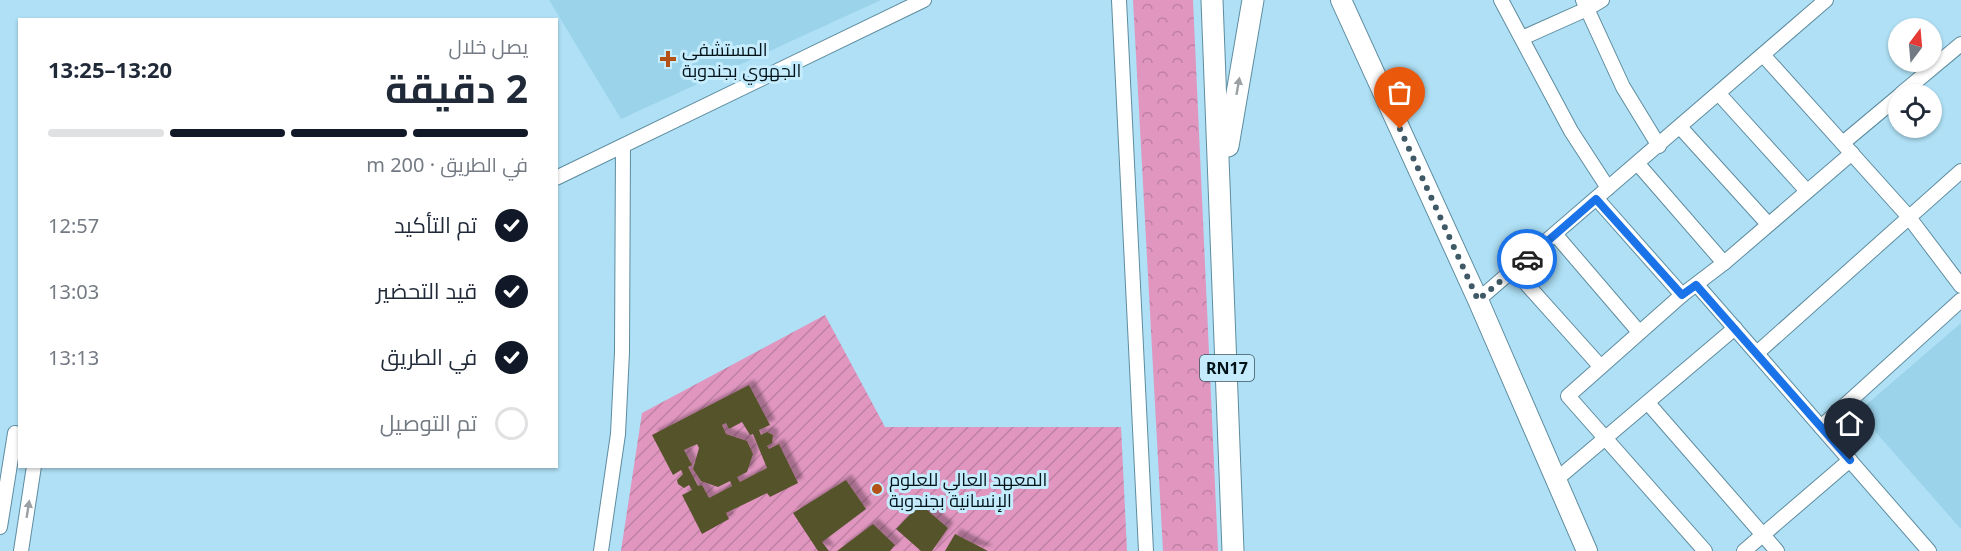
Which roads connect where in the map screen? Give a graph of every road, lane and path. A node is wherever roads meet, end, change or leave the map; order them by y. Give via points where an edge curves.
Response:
1 (924, 0) edge
2 (1119, 0) edge
3 (1212, 0) edge
4 (1253, 0) edge
5 (1341, 0) edge
6 (1501, 0) edge
7 (1602, 0) edge
8 (1826, 0) edge
9 (1585, 5) edge
10 (1812, 5) edge
11 (1522, 38) junction
12 (1961, 44) edge
13 (1764, 56) junction
14 (1913, 84) edge
15 (1719, 94) junction
16 (1888, 107) edge
17 (1680, 127) junction
18 (623, 146) junction
19 (1659, 146) junction
20 (1848, 148) junction
21 (1638, 164) junction
22 (1961, 171) edge
23 (558, 177) edge
24 (1221, 184) junction
25 (1608, 188) junction
26 (1806, 190) junction
27 (1596, 199) junction
28 (1908, 216) junction
29 (1768, 224) junction
30 (1555, 234) junction
31 (1724, 263) junction
32 (1514, 270) junction
33 (1696, 285) junction
34 (1961, 286) edge
35 (1682, 295) junction
36 (1478, 300) junction
37 (1961, 300) edge
38 (1735, 328) junction
39 (1639, 332) junction
40 (1757, 353) junction
41 (1600, 366) junction
42 (1648, 403) junction
43 (1821, 426) junction
44 (17, 432) edge
45 (0, 437) edge
46 (1605, 440) junction
47 (1850, 460) junction
48 (34, 468) edge
49 (1557, 479) junction
50 (0, 527) edge
51 (1763, 535) junction
52 (21, 551) edge
53 (600, 551) edge
54 (1146, 551) edge
55 (1233, 551) edge
56 (1587, 551) edge
57 (1705, 551) edge
58 (1744, 551) edge
59 (1777, 551) edge
60 (1929, 551) edge

1 - 18 street
2 - 54 street
3 - 24 main road, RN17
24 -> 4 main road, RN17
5 - 36 street
6 - 11 street
7 - 9 street
8 - 10 street
9 - 11 street
9 - 19 street via 1623,87
10 - 13 street
11 - 25 street via 1571,130
12 - 14 street
13 - 15 street
13 - 20 street
15 - 17 street
15 - 26 street
16 - 20 street
17 - 19 street
17 - 29 street
18 - 23 street
18 - 53 street via 619,413
19 - 21 street
20 - 26 street
20 - 28 street
21 - 25 street
21 - 31 street
22 - 28 street
24 - 55 main road, RN17
25 - 27 street
26 - 29 street
27 - 30 street
27 - 35 street
28 - 34 street
28 - 40 street
29 - 31 street
30 - 32 street
30 - 39 street
31 - 33 street
32 - 36 street
32 - 41 street
33 - 35 street
33 - 38 street
35 - 39 street
36 - 49 street
37 - 43 street
38 - 40 street
38 - 42 street
39 - 41 street
40 - 43 street
41 - 46 street via 1568,396
42 - 46 street
42 - 51 street
43 - 47 street
44 - 45 street
44 - 50 street
46 - 49 street
46 - 57 street
47 - 51 street
47 - 60 street
52 -> 48 street
49 - 56 street
51 - 58 street
51 - 59 street

